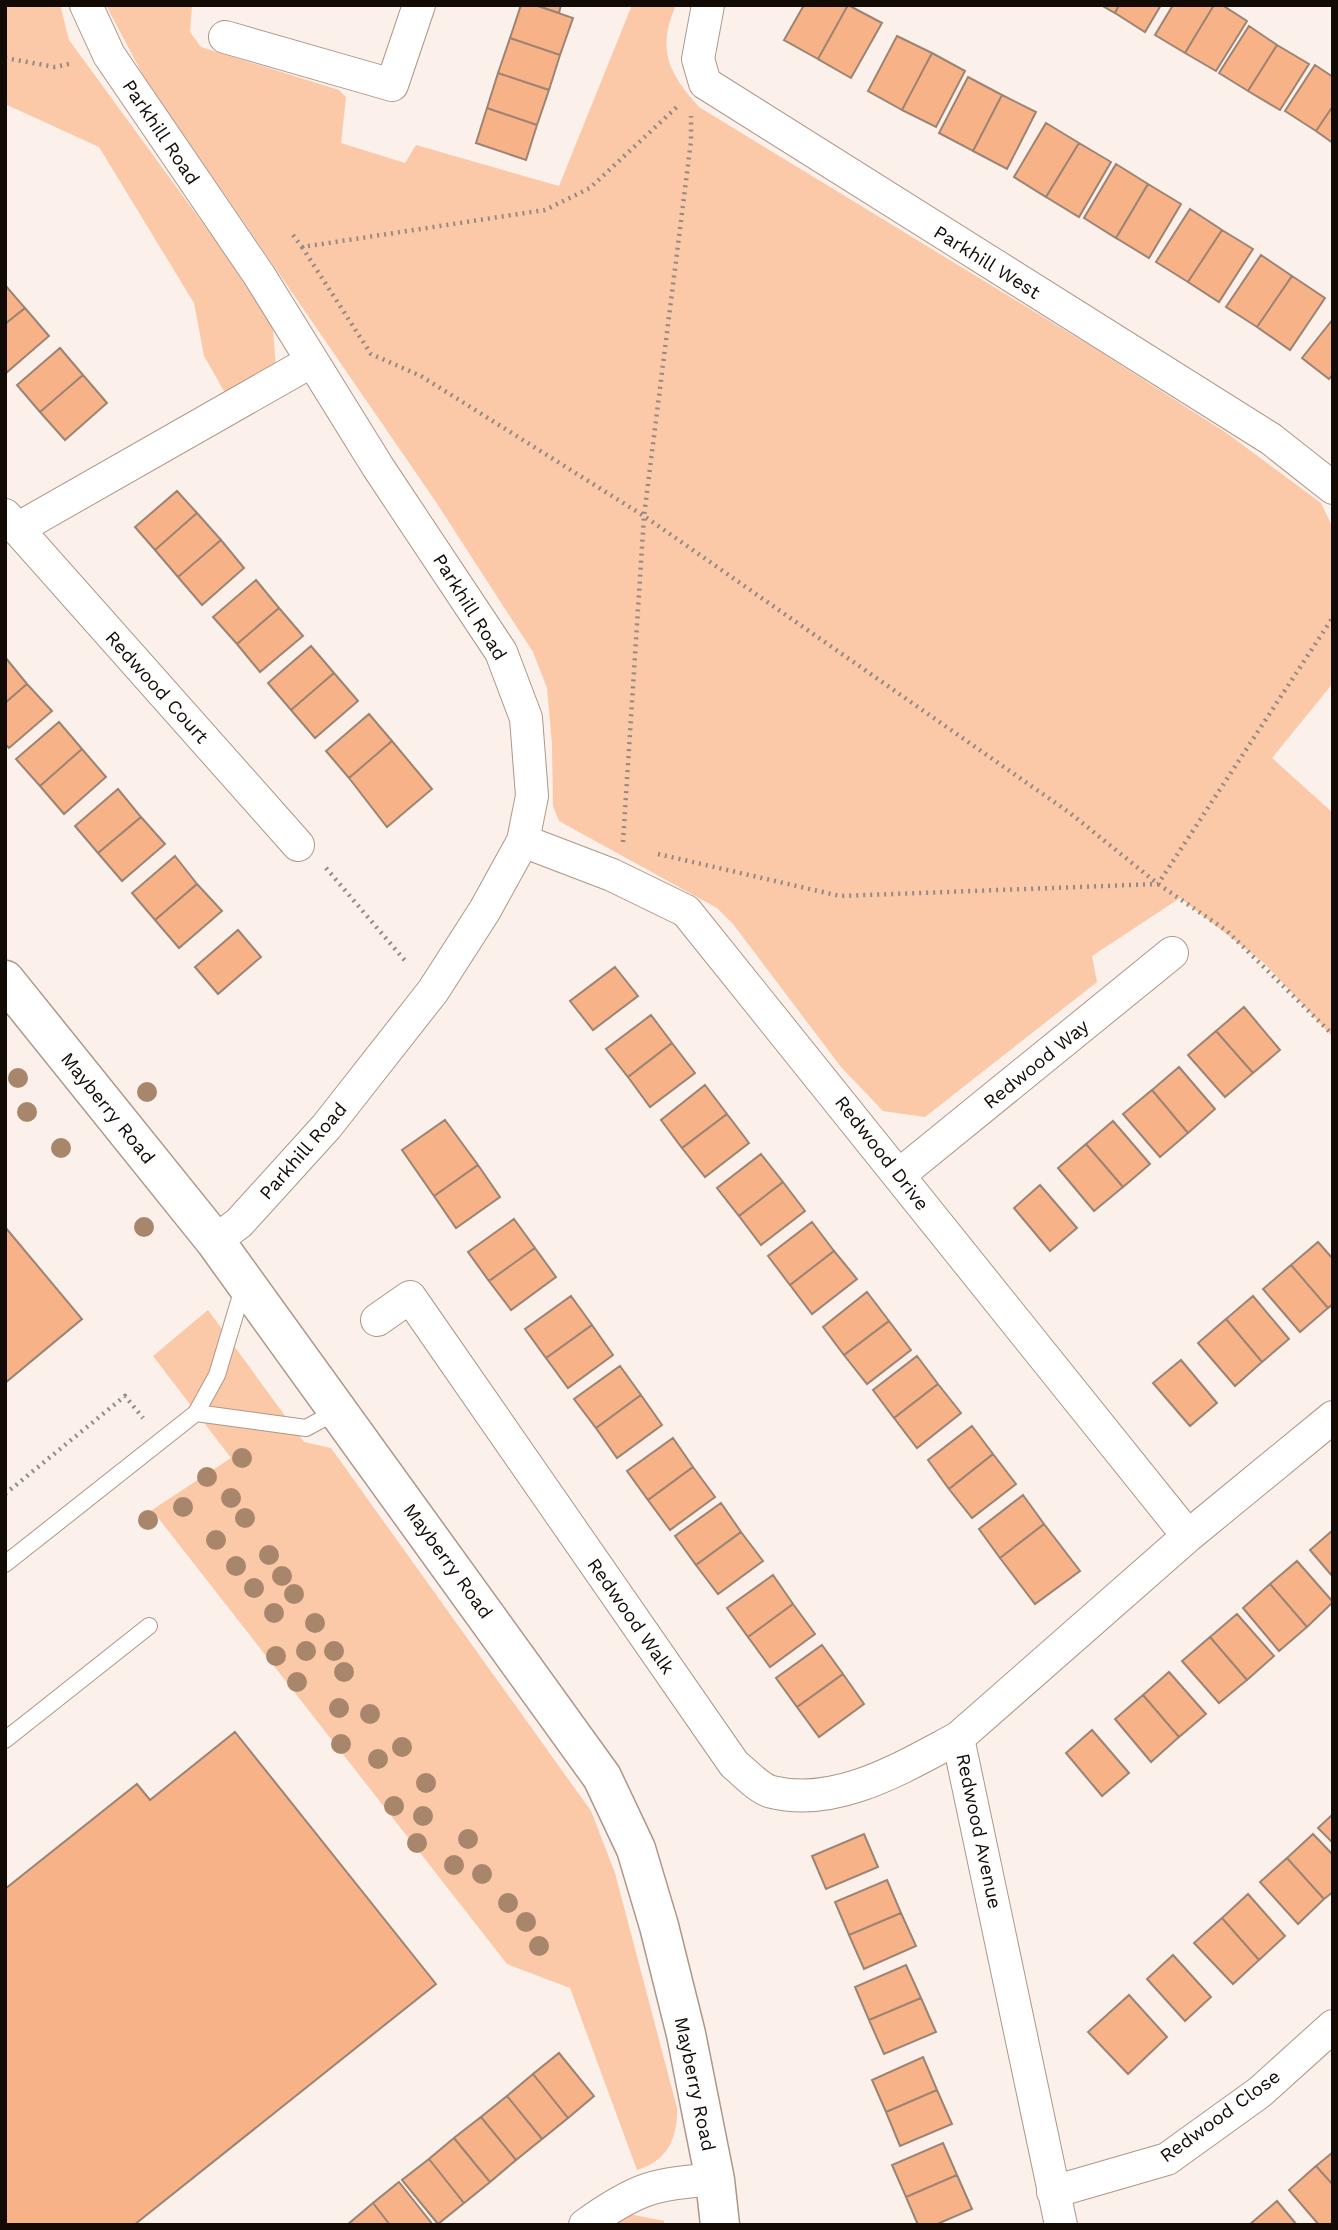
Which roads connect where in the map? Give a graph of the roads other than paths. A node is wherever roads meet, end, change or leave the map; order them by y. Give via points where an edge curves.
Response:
1 (86, 5) edge
2 (419, 5) edge
3 (708, 5) edge
4 (225, 37) dead end
5 (312, 361) junction
6 (1333, 488) edge
7 (11, 522) edge
8 (523, 841) junction
9 (298, 845) dead end
10 (1172, 953) dead end
11 (5, 980) edge
12 (899, 1175) junction
13 (215, 1241) junction
14 (245, 1283) junction
15 (377, 1320) dead end
16 (339, 1410) junction
17 (196, 1413) junction
18 (1333, 1417) edge
19 (1188, 1536) junction
20 (5, 1564) edge
21 (149, 1626) dead end
22 (958, 1738) junction
23 (5, 1740) edge
24 (1333, 2026) edge
25 (715, 2180) junction
26 (1053, 2192) junction
27 (585, 2225) edge
28 (720, 2225) edge
29 (1061, 2225) edge

1 - 5 street, Parkhill Road via 109,55
2 - 4 street via 392,85
3 - 6 street, Parkhill West via 698,59 705,83 1271,439
5 - 7 street, Redwood Court
5 - 8 street, Parkhill Road via 501,652 526,718 533,796
7 - 9 street, Redwood Court
8 - 12 street, Redwood Drive via 612,875 686,911
8 - 13 street, Parkhill Road via 433,991 327,1126 239,1223
10 - 12 street, Redwood Way
11 - 13 street, Mayberry Road
12 - 19 street, Redwood Drive
13 - 14 street, Mayberry Road
14 - 16 street, Mayberry Road
14 - 17 lane via 217,1375
15 - 22 street, Redwood Walk via 410,1297 734,1763 770,1792 820,1797 894,1772
16 - 17 lane via 306,1428
16 - 25 street, Mayberry Road via 602,1777 636,1849 659,1926
17 - 20 lane
18 - 19 street, Redwood Avenue
19 - 22 street, Redwood Avenue
21 - 23 lane
22 - 26 street, Redwood Avenue
24 - 26 street, Redwood Close via 1260,2092 1167,2159
25 - 27 street via 662,2183 623,2197
25 - 28 street, Mayberry Road
26 - 29 street, Redwood Avenue

